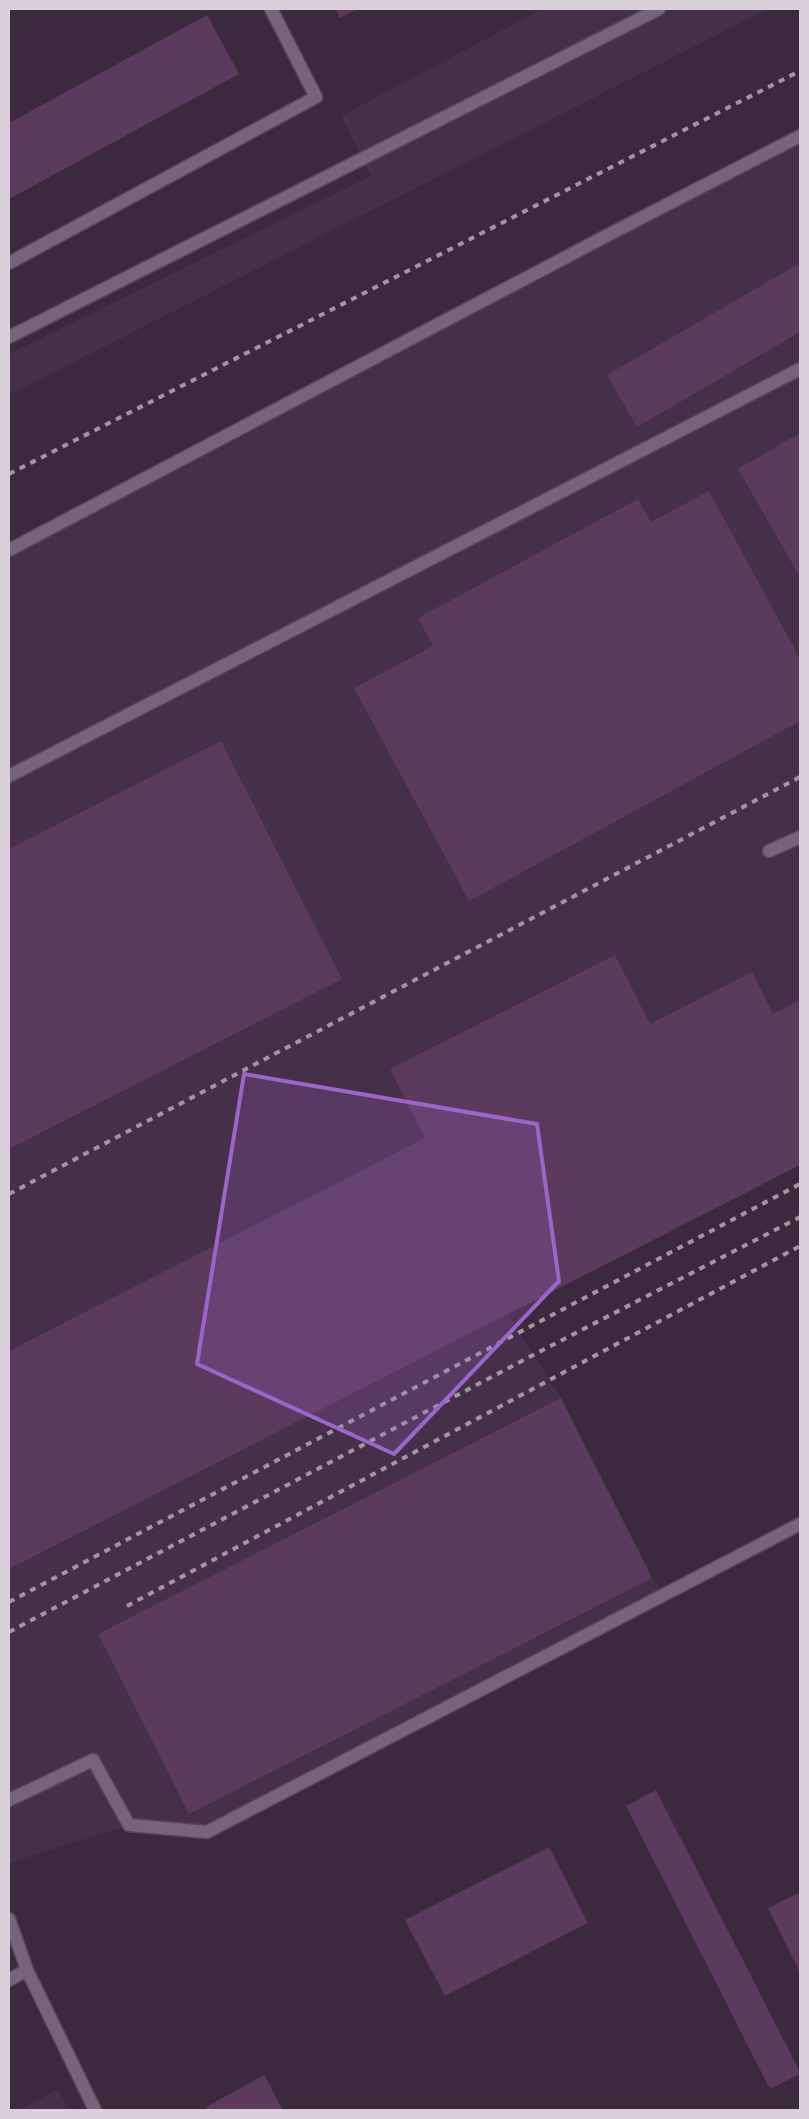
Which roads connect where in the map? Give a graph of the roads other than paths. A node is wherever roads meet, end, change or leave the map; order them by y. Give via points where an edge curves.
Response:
1 (271, 9) edge
2 (660, 9) edge
3 (800, 136) edge
4 (9, 263) edge
5 (9, 337) edge
6 (800, 368) edge
7 (9, 550) edge
8 (9, 776) edge
9 (800, 837) edge
10 (769, 851) dead end
11 (800, 1524) edge
12 (9, 1800) edge
13 (9, 1920) edge
14 (27, 1970) junction
15 (9, 1980) edge
16 (96, 2110) edge

1 - 4 street via 316,97
2 - 5 street
3 - 7 street
6 - 8 street
9 - 10 street
11 - 12 street via 207,1832 129,1825 92,1760
13 - 14 street
14 - 15 street
14 - 16 street

